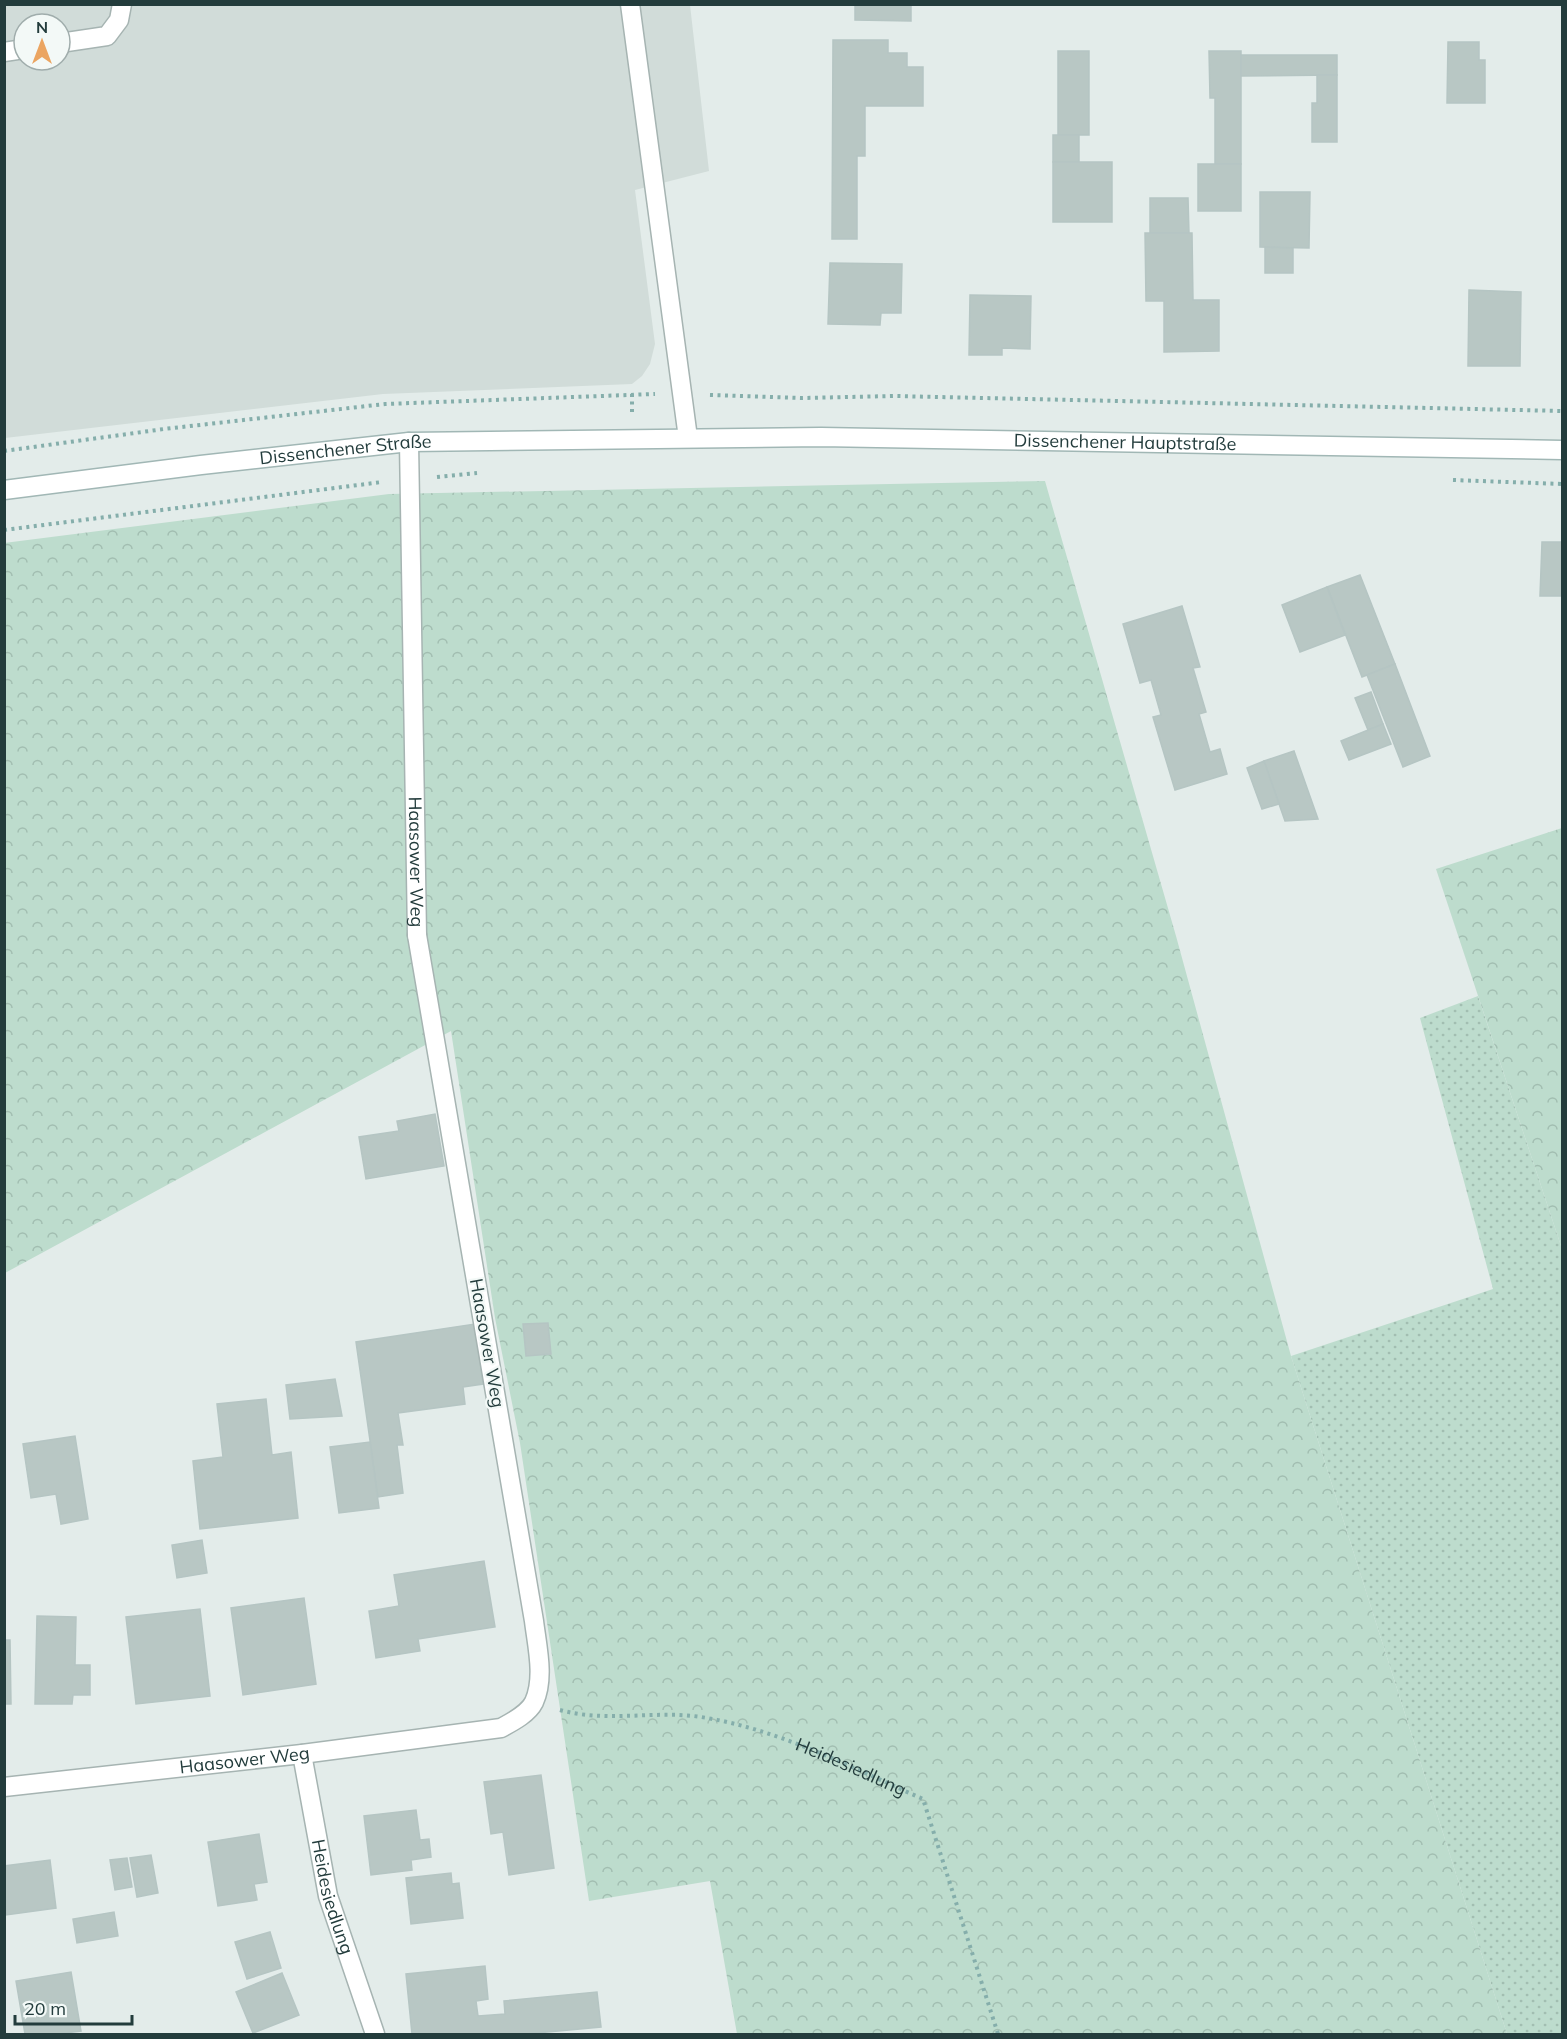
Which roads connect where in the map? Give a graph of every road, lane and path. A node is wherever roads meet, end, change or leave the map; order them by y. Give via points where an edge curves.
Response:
1 (123, 4) edge
2 (630, 4) edge
3 (72, 42) edge
4 (683, 394) junction
5 (1563, 411) edge
6 (688, 438) junction
7 (409, 442) junction
8 (1563, 450) edge
9 (4, 451) edge
10 (478, 473) dead end
11 (409, 479) junction
12 (4, 490) edge
13 (4, 530) edge
14 (534, 1703) junction
15 (302, 1755) junction
16 (4, 1787) edge
17 (375, 2034) edge
18 (998, 2034) edge

1 - 3 street via 107,36
2 - 4 street
4 - 5 path
4 - 6 street
4 - 9 path via 385,404
6 - 7 street, Dissenchener Straße
6 - 8 street, Dissenchener Hauptstraße via 845,437
7 - 11 street, Haasower Weg
7 - 12 street, Dissenchener Straße
10 - 11 path
11 - 13 path
11 - 14 street, Haasower Weg via 417,935 534,1621 539,1681
14 - 15 street, Haasower Weg via 501,1728
14 - 18 path, Heidesiedlung via 582,1716 700,1717 784,1738 923,1799
15 - 16 street, Haasower Weg
15 - 17 street, Heidesiedlung via 328,1896

